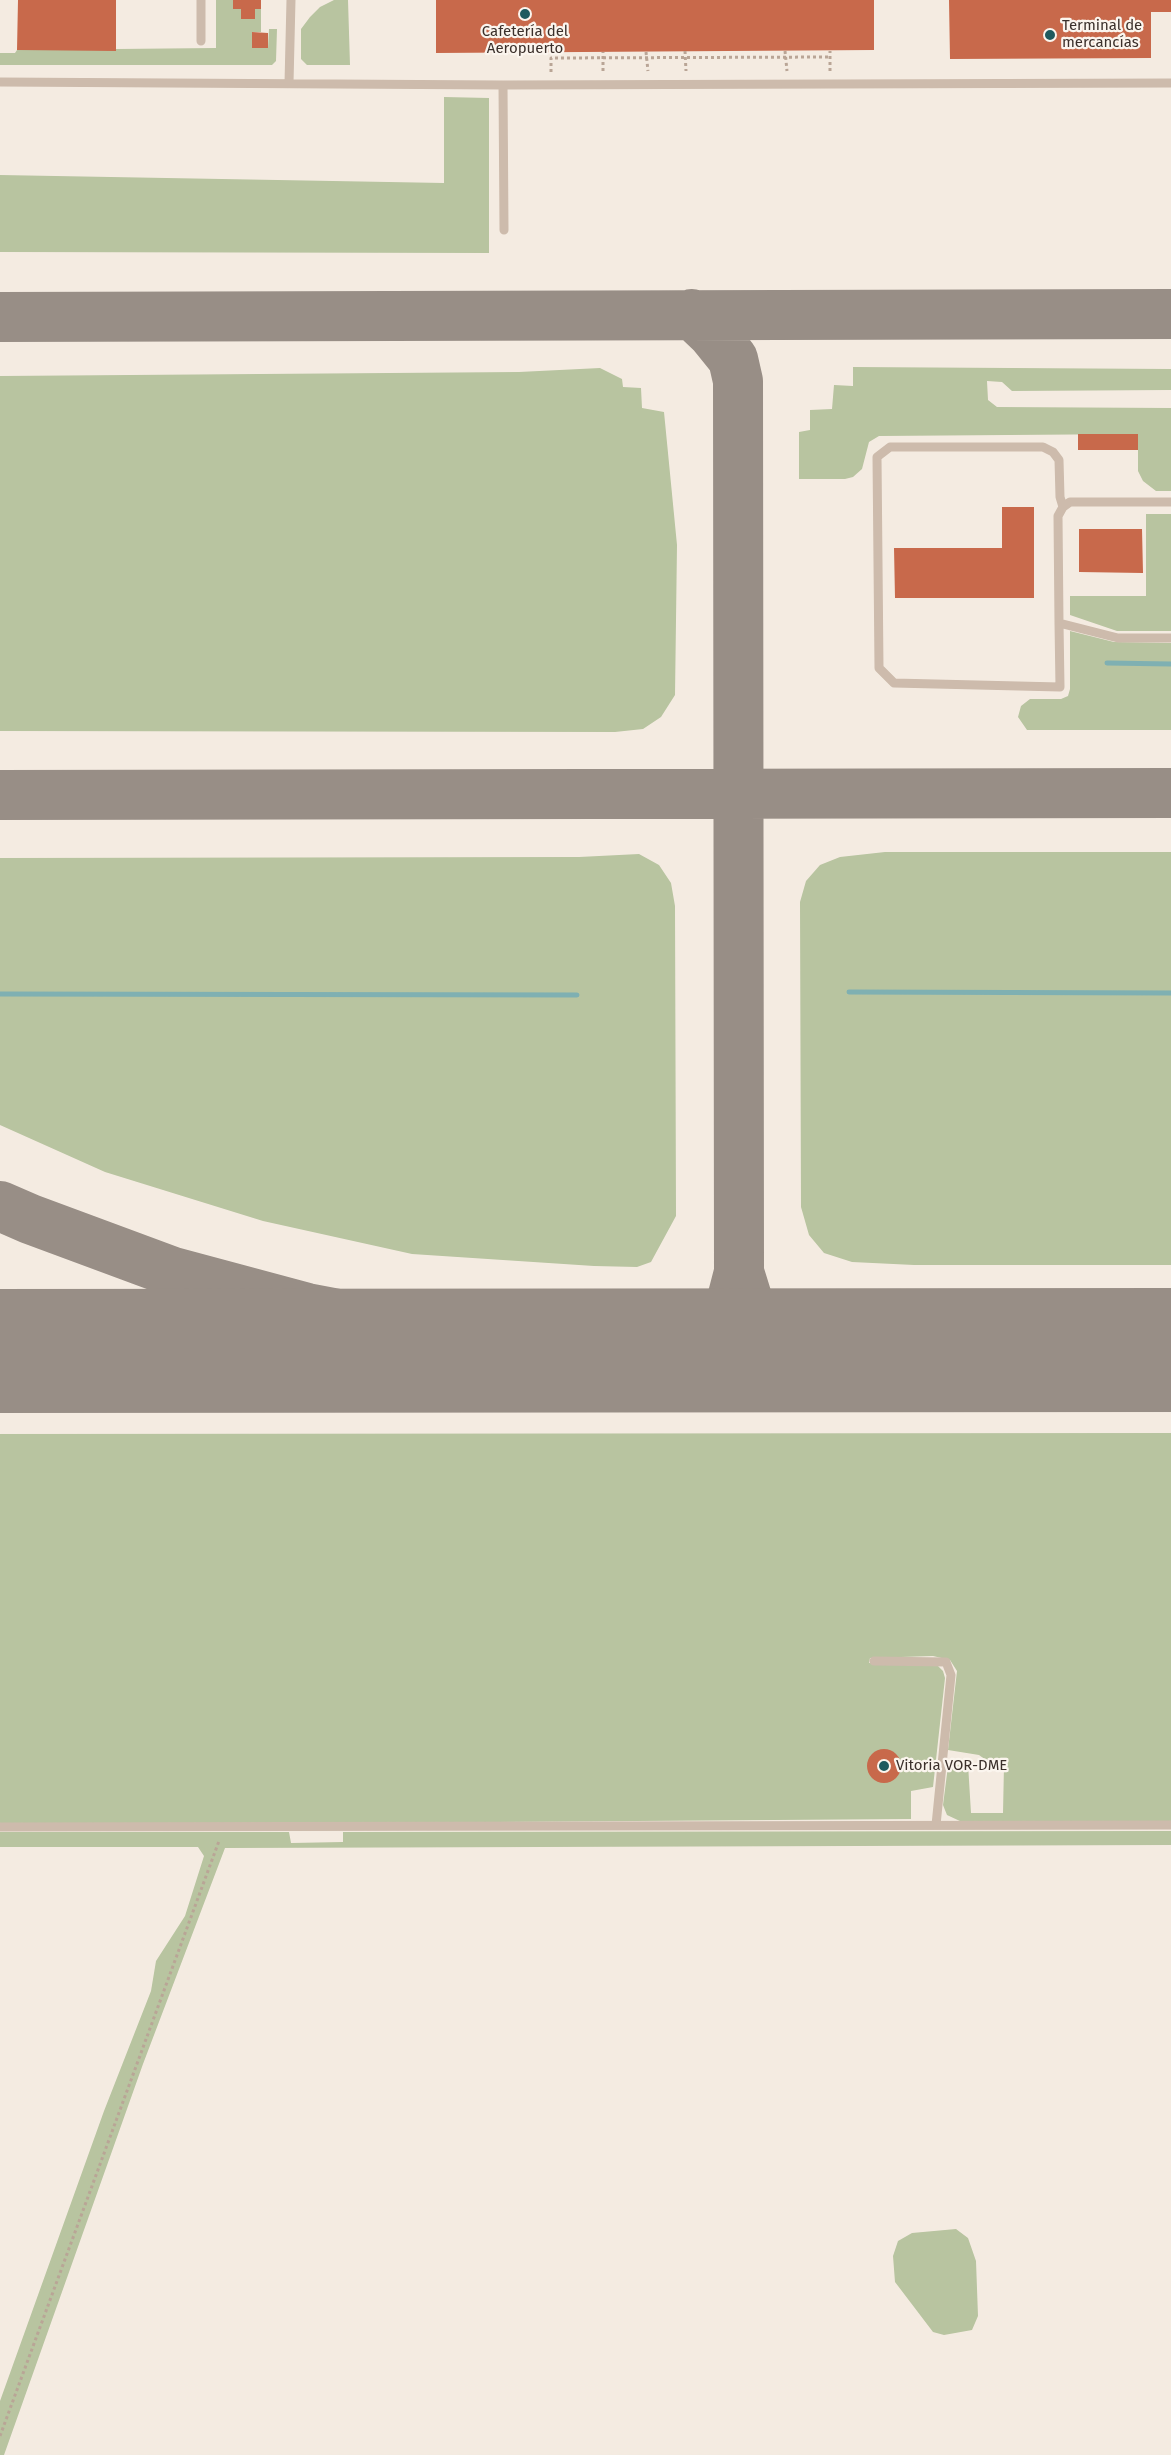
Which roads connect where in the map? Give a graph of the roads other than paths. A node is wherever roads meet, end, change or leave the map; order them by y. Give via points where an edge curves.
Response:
1 (201, 0) edge
2 (291, 0) edge
3 (201, 41) dead end
4 (0, 82) edge
5 (289, 82) junction
6 (1171, 83) edge
7 (503, 85) junction
8 (504, 230) dead end
9 (1171, 502) edge
10 (1063, 507) junction
11 (1059, 623) junction
12 (1171, 638) edge
13 (874, 1661) dead end
14 (936, 1825) junction
15 (1171, 1826) edge
16 (0, 1827) edge

1 - 3 lane
2 - 5 lane
4 - 5 lane
5 - 7 lane
6 - 7 lane
7 - 8 lane
9 - 10 lane via 1070,502
10 - 11 lane via 1058,516
10 - 11 lane via 1059,460 1043,447 890,447 877,457 879,668 894,683 1060,687
11 - 12 lane via 1118,638
13 - 14 lane via 946,1662 951,1675
14 - 15 lane
14 - 16 lane

